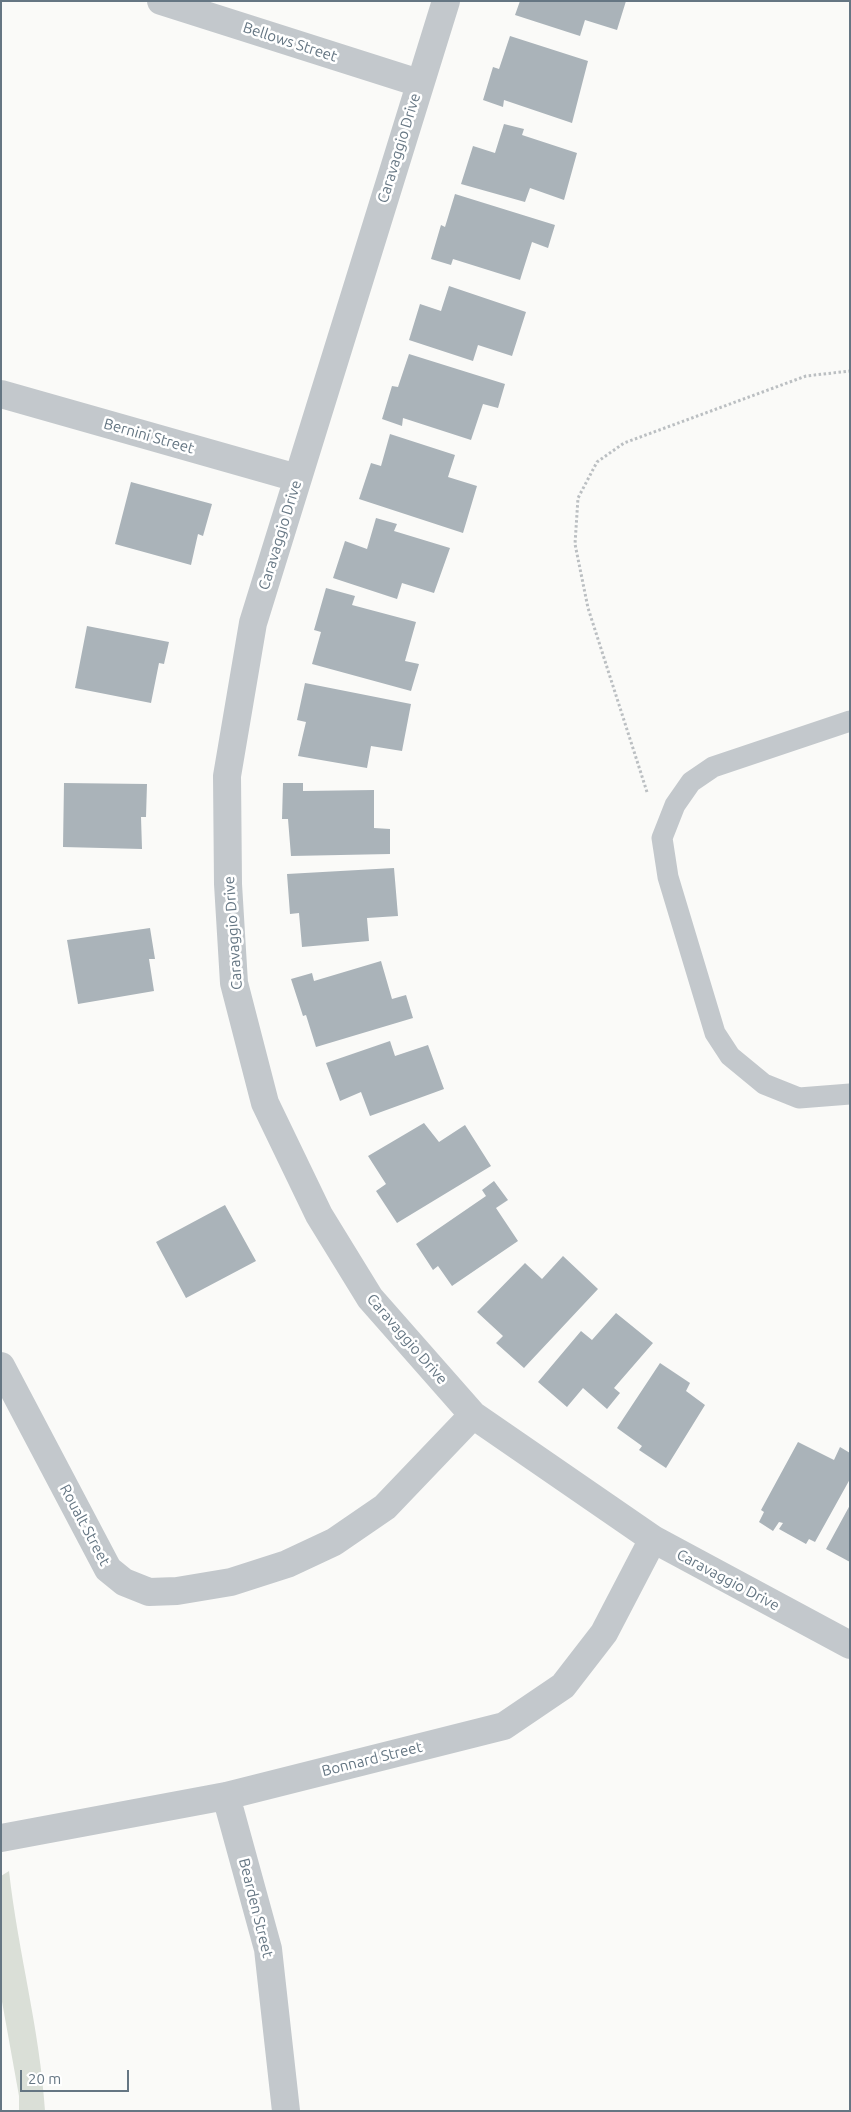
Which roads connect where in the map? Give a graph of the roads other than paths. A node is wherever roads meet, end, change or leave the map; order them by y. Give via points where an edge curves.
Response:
1 (161, 1) edge
2 (446, 1) edge
3 (419, 83) junction
4 (1, 394) edge
5 (297, 478) junction
6 (850, 721) edge
7 (850, 1094) edge
8 (1, 1366) edge
9 (473, 1415) junction
10 (652, 1539) junction
11 (850, 1645) edge
12 (226, 1796) junction
13 (1, 1838) edge
14 (286, 2111) edge

1 - 3 street, Bellows Street
2 - 3 street, Caravaggio Drive
3 - 5 street, Caravaggio Drive
4 - 5 street, Bernini Street
5 - 9 street, Caravaggio Drive via 253,623 228,776 228,884 234,983 265,1103 319,1215 370,1298
6 - 7 lane via 712,767 690,782 675,805 662,838 668,877 715,1033 730,1056 764,1084 799,1098
8 - 9 street, Roualt Street via 108,1570 124,1582 148,1592 231,1582 287,1564 334,1542 385,1507
9 - 10 street, Caravaggio Drive
10 - 11 street, Caravaggio Drive
10 - 12 street, Bonnard Street via 604,1632 563,1686 504,1726
12 - 13 street, Bonnard Street
12 - 14 street, Bearden Street via 268,1949

